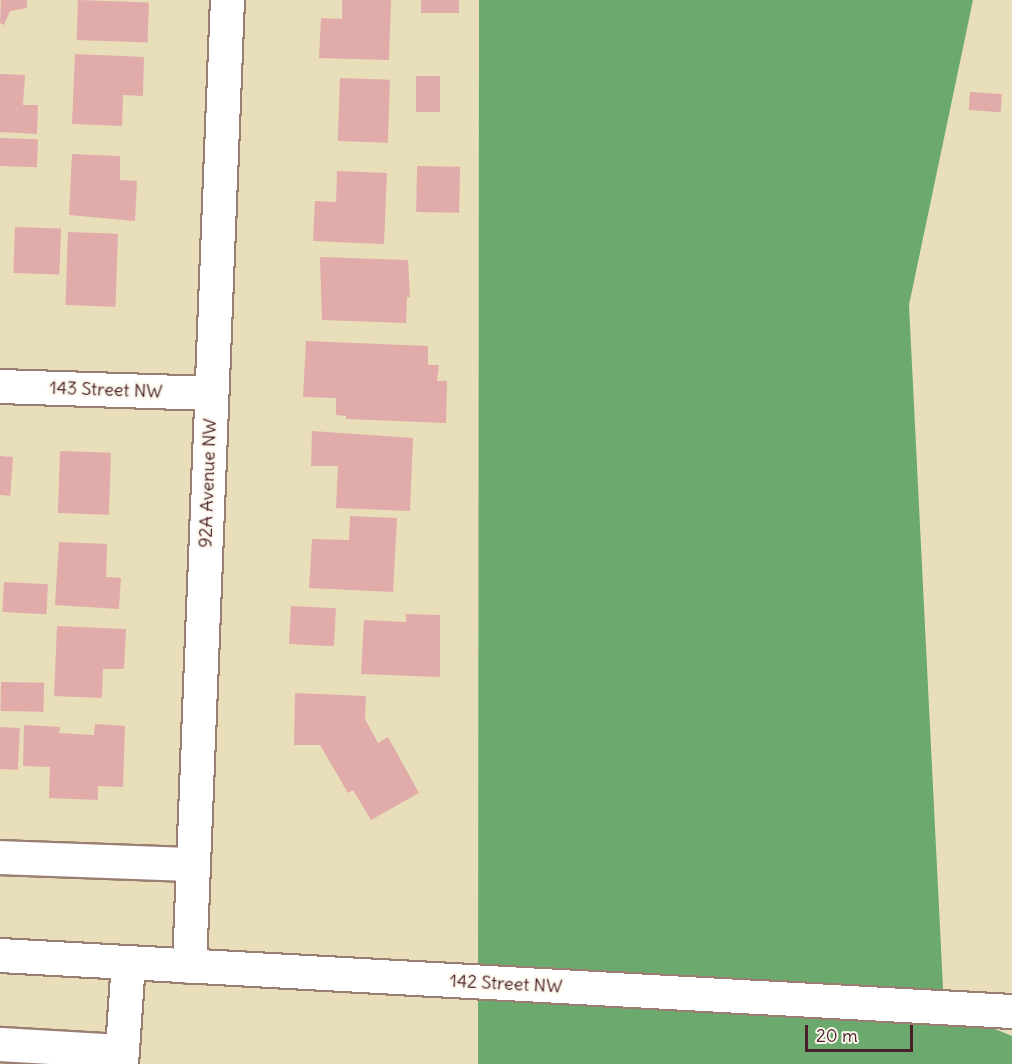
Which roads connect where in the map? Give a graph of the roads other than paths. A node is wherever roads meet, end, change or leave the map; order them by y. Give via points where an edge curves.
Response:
1 (227, 0) edge
2 (0, 386) edge
3 (212, 393) junction
4 (0, 857) edge
5 (193, 864) junction
6 (0, 955) edge
7 (128, 962) junction
8 (189, 966) junction
9 (1012, 1011) edge
10 (0, 1044) edge
11 (121, 1057) edge

1 - 3 street, 92A Avenue NW
2 - 3 street, 143 Street NW
3 - 5 street, 92A Avenue NW
4 - 5 street
5 - 8 street, 92A Avenue NW
6 - 7 street, 142 Street NW
7 - 8 street, 142 Street NW
7 - 11 street
8 - 9 street, 142 Street NW
10 - 11 street

